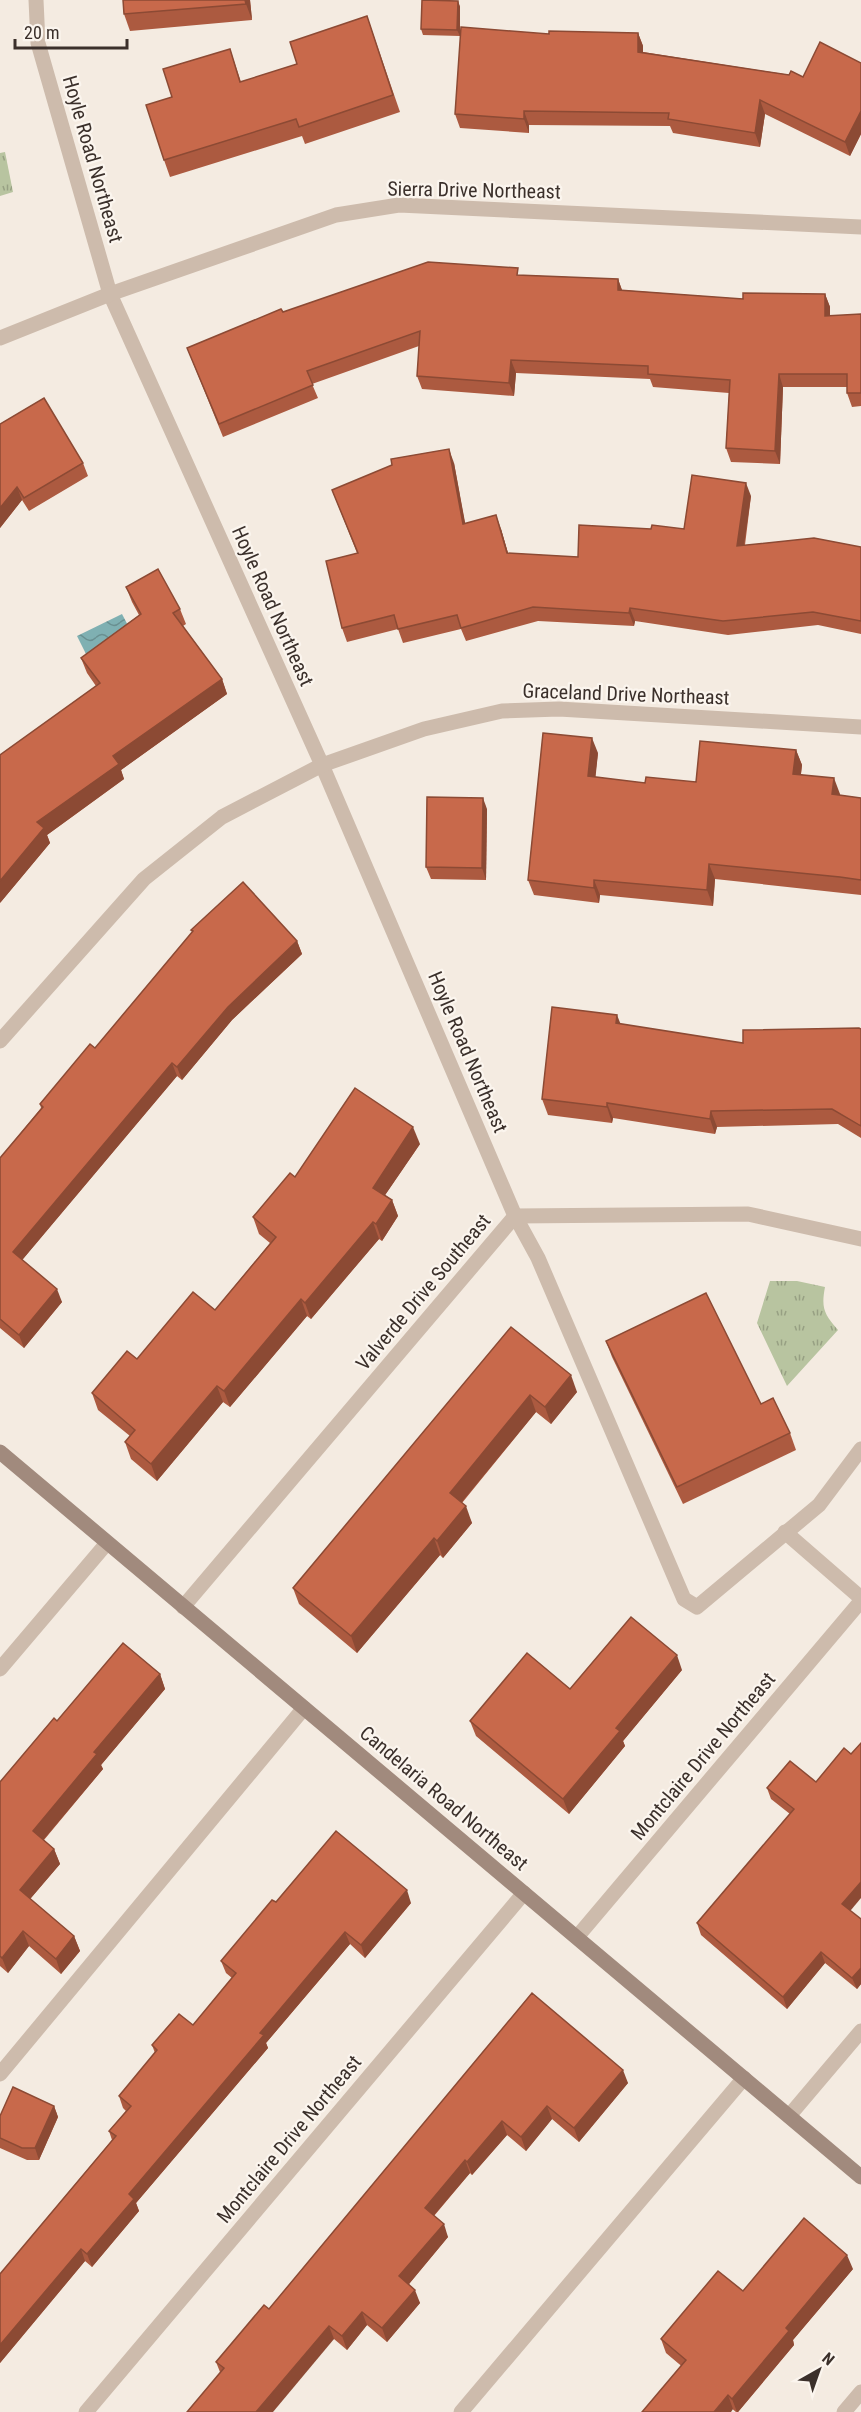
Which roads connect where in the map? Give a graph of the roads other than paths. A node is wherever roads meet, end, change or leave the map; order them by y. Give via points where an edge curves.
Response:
1 (36, 0) edge
2 (861, 227) edge
3 (110, 294) junction
4 (0, 338) edge
5 (861, 727) edge
6 (322, 765) junction
7 (0, 1041) edge
8 (515, 1216) junction
9 (861, 1239) edge
10 (861, 1449) edge
11 (0, 1452) edge
12 (785, 1532) junction
13 (107, 1543) junction
14 (861, 1600) edge
15 (183, 1606) junction
16 (0, 1669) edge
17 (304, 1708) junction
18 (524, 1893) junction
19 (577, 1937) junction
20 (861, 2031) edge
21 (0, 2074) edge
22 (744, 2078) junction
23 (789, 2116) junction
24 (861, 2177) edge
25 (861, 2392) edge
26 (86, 2412) edge
27 (461, 2412) edge
28 (844, 2412) edge

1 - 3 street, Hoyle Road Northeast via 38,43
2 - 3 street, Sierra Drive Northeast via 399,206 336,215
3 - 4 street, Sierra Drive Northeast
3 - 6 street, Hoyle Road Northeast
5 - 6 street, Graceland Drive Northeast via 559,709 502,711 424,729
6 - 7 street, Graceland Drive Northeast via 222,817 144,879
6 - 8 street, Hoyle Road Northeast
8 - 9 street, Valverde Drive Southeast via 748,1214
8 - 12 street, Hoyle Road Northeast via 538,1258 684,1599 697,1607
8 - 15 street, Valverde Drive Southeast
10 - 12 street via 819,1505
11 - 13 main road, Candelaria Road Northeast
12 - 14 street
13 - 15 main road, Candelaria Road Northeast
13 - 16 street
14 - 19 street, Montclaire Drive Northeast
15 - 17 main road, Candelaria Road Northeast
17 - 18 main road, Candelaria Road Northeast
17 - 21 street
18 - 19 main road, Candelaria Road Northeast
18 - 26 street, Montclaire Drive Northeast
19 - 22 main road, Candelaria Road Northeast
20 - 23 street
22 - 23 main road, Candelaria Road Northeast
22 - 27 street
23 - 24 main road, Candelaria Road Northeast
25 - 28 street

